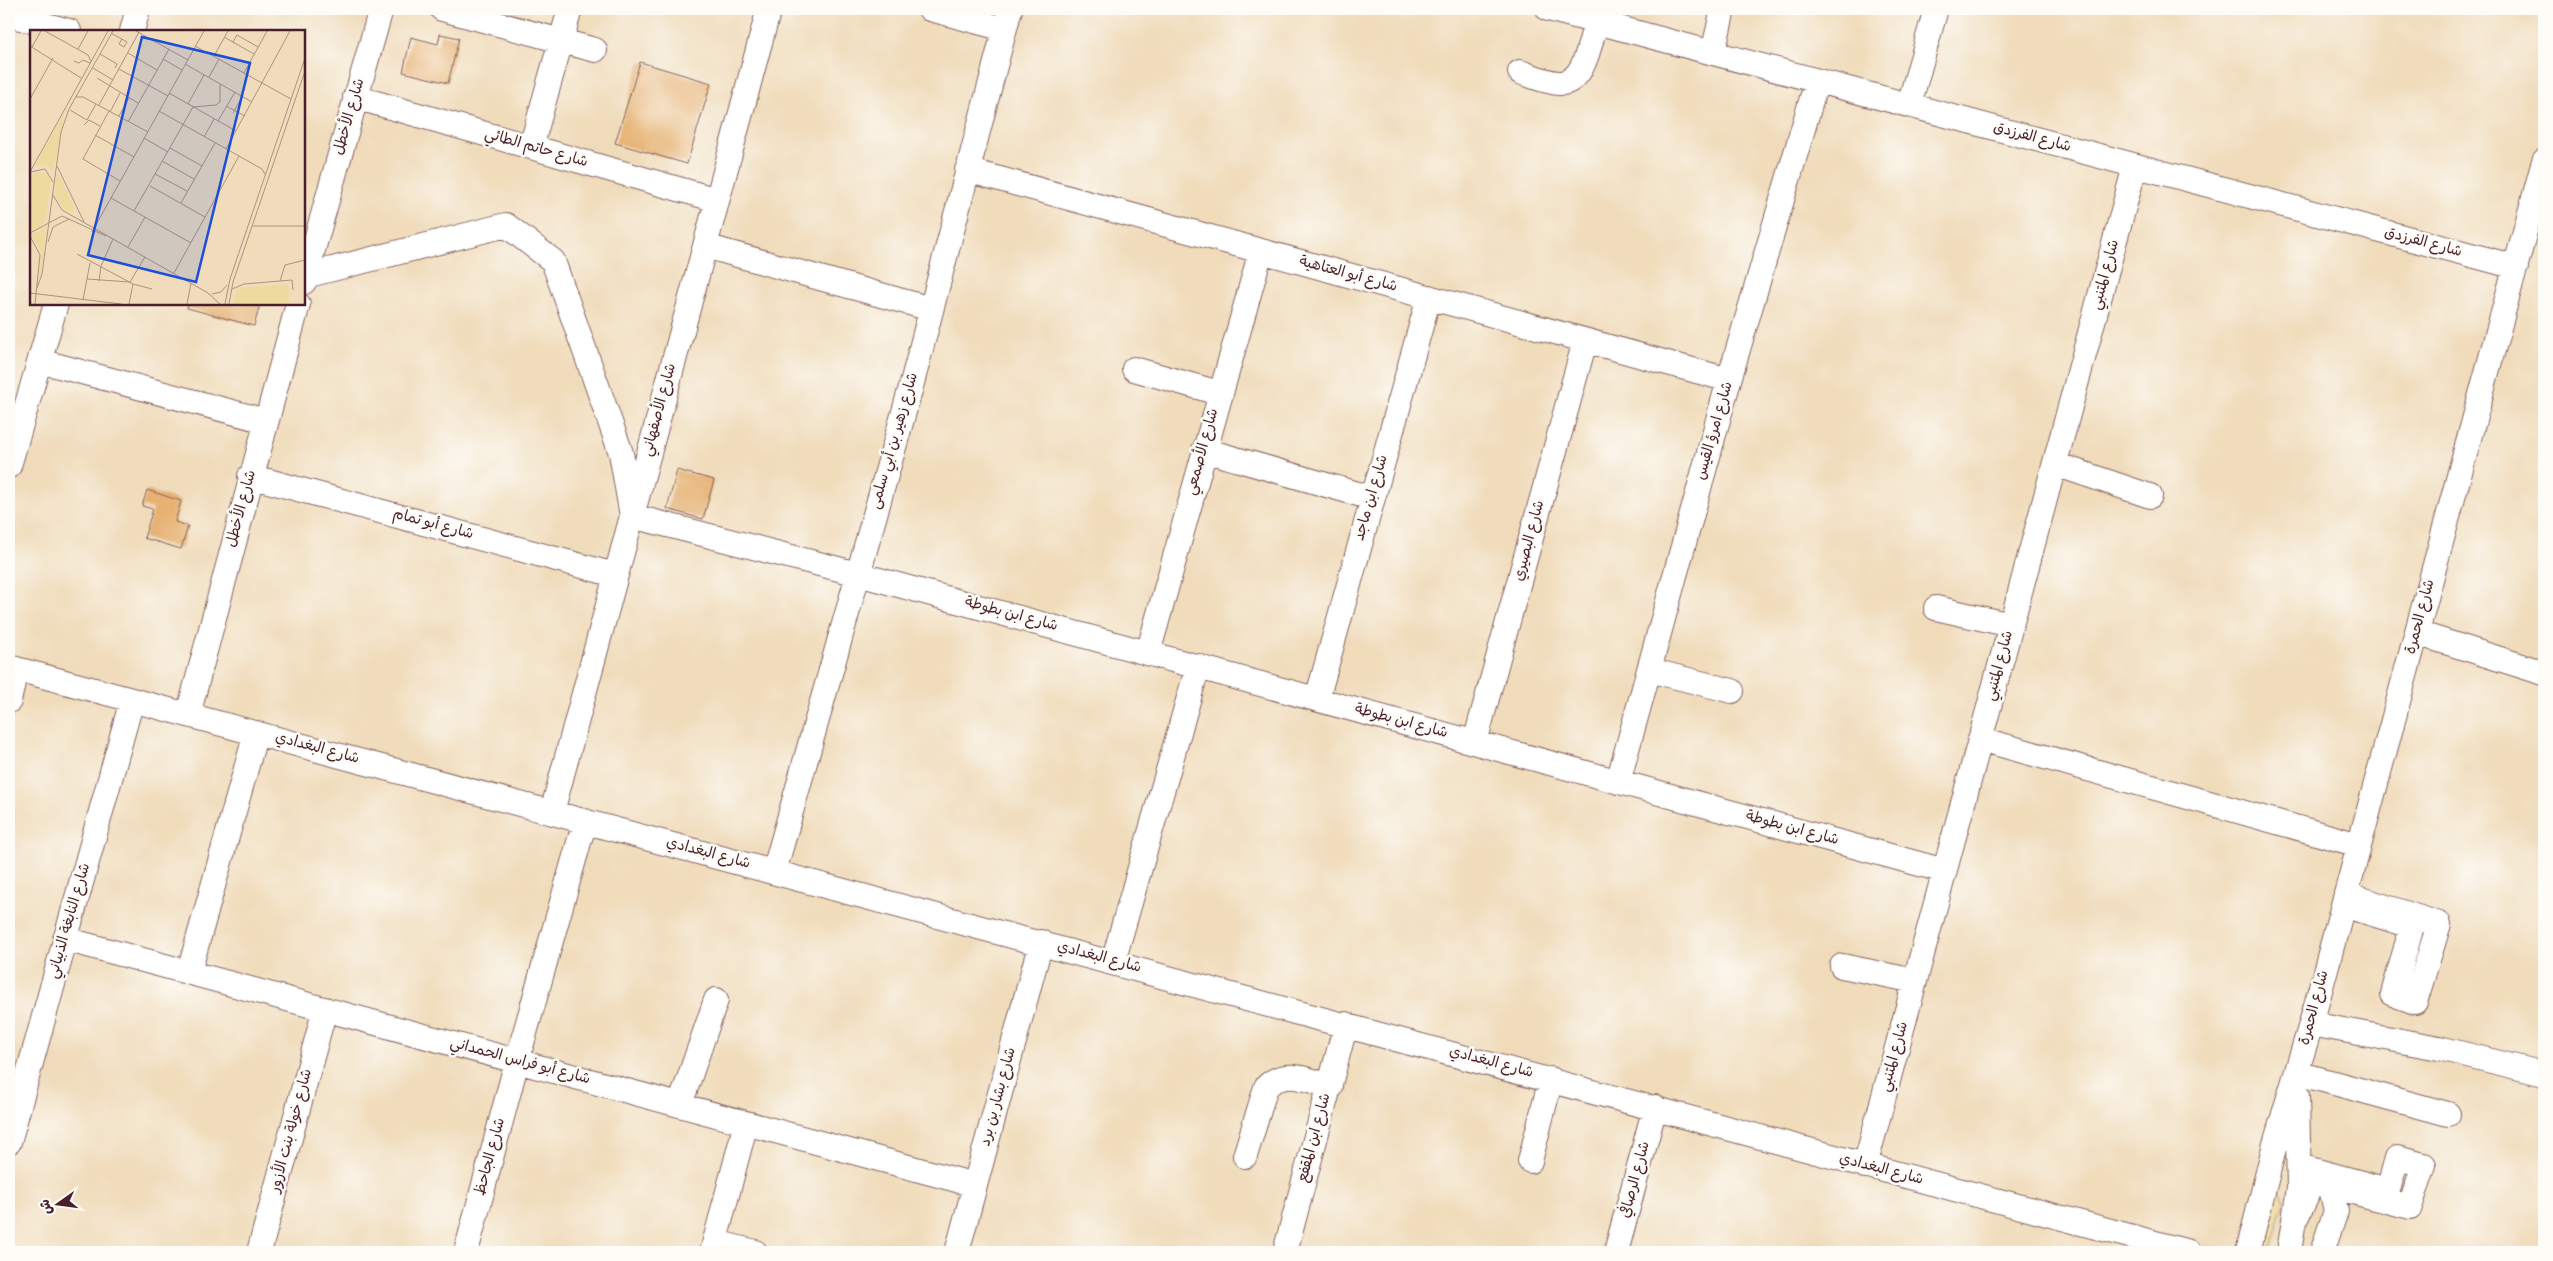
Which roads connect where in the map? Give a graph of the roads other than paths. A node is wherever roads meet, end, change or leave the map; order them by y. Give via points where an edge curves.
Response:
1 (138, 9) edge
2 (381, 9) edge
3 (442, 9) edge
4 (570, 9) edge
5 (769, 9) edge
6 (930, 9) edge
7 (1548, 9) edge
8 (1723, 9) edge
9 (1936, 9) edge
10 (9, 15) edge
11 (1007, 19) edge
12 (1596, 22) junction
13 (65, 30) edge
14 (132, 30) edge
15 (561, 41) junction
16 (596, 50) dead end
17 (1713, 53) junction
18 (1520, 72) dead end
19 (1817, 81) junction
20 (355, 96) junction
21 (1908, 105) junction
22 (531, 147) junction
23 (2544, 161) edge
24 (2135, 166) junction
25 (967, 170) junction
26 (717, 200) junction
27 (705, 246) junction
28 (1261, 251) junction
29 (2516, 267) junction
30 (305, 279) edge
31 (1429, 298) junction
32 (56, 305) edge
33 (298, 305) edge
34 (931, 309) junction
35 (1585, 341) junction
36 (40, 361) junction
37 (1134, 369) dead end
38 (1729, 380) junction
39 (1219, 393) junction
40 (266, 421) junction
41 (14, 424) edge
42 (1204, 450) junction
43 (2055, 464) junction
44 (9, 466) edge
45 (250, 476) junction
46 (2150, 496) dead end
47 (1372, 498) junction
48 (632, 516) junction
49 (858, 574) junction
50 (615, 575) junction
51 (1936, 608) dead end
52 (2011, 625) junction
53 (2417, 634) junction
54 (1148, 653) junction
55 (1198, 666) junction
56 (12, 668) edge
57 (1648, 670) junction
58 (2544, 673) edge
59 (1732, 691) dead end
60 (1317, 699) junction
61 (132, 700) junction
62 (9, 701) edge
63 (188, 715) junction
64 (256, 733) junction
65 (1980, 739) junction
66 (1475, 742) junction
67 (1618, 782) junction
68 (552, 812) junction
69 (585, 821) junction
70 (2359, 845) junction
71 (1945, 871) junction
72 (774, 872) junction
73 (2345, 900) junction
74 (65, 939) junction
75 (1041, 942) junction
76 (1113, 962) junction
77 (1842, 966) dead end
78 (189, 972) junction
79 (1915, 981) junction
80 (716, 1000) dead end
81 (325, 1009) junction
82 (1346, 1024) junction
83 (2311, 1024) junction
84 (517, 1061) junction
85 (2297, 1073) junction
86 (2544, 1074) edge
87 (1551, 1079) junction
88 (1330, 1086) junction
89 (680, 1105) junction
90 (1655, 1107) junction
91 (2448, 1114) dead end
92 (746, 1123) junction
93 (9, 1142) edge
94 (1245, 1156) dead end
95 (1530, 1161) dead end
96 (1865, 1166) junction
97 (2299, 1166) junction
98 (2329, 1180) junction
99 (975, 1185) junction
100 (2296, 1218) junction
101 (713, 1247) edge
102 (259, 1252) edge
103 (466, 1252) edge
104 (755, 1252) edge
105 (957, 1252) edge
106 (1284, 1252) edge
107 (1616, 1252) edge
108 (2189, 1252) edge
109 (2248, 1252) edge
110 (2289, 1252) edge
111 (2322, 1252) edge

1 - 14 street
2 - 20 street, شارع الأخطل
3 - 15 street
4 - 15 street
5 - 26 street, شارع الأصفهاني
6 - 11 street
7 - 12 street, شارع الفرزدق
8 - 17 street
9 - 21 street
10 - 13 street
11 - 25 street, شارع زهير بن أبي سلمى
12 - 17 street, شارع الفرزدق
12 - 18 street via 1579,73 1569,82 1558,83
15 - 16 street
15 - 22 street
17 - 19 street, شارع الفرزدق
19 - 21 street, شارع الفرزدق
19 - 38 street, شارع امرؤ القيس
20 - 22 street, شارع حاتم الطائي
20 - 30 street, شارع الأخطل
21 - 24 street, شارع الفرزدق
22 - 26 street, شارع حاتم الطائي
23 - 29 street, شارع الحمرة
24 - 29 street, شارع الفرزدق
24 - 43 street, شارع المتنبي
25 - 28 street, شارع أبو العتاهية
25 - 34 street, شارع زهير بن أبي سلمى
26 - 27 street, شارع الأصفهاني
27 - 34 street
27 - 48 street, شارع الأصفهاني
28 - 31 street, شارع أبو العتاهية
28 - 39 street, شارع الأصمعي
29 - 53 street, شارع الحمرة
30 - 48 street via 506,225 531,243 553,261 621,453
31 - 35 street, شارع أبو العتاهية
31 - 47 street, شارع ابن ماجد
32 - 36 street
33 - 40 street, شارع الأخطل
34 - 49 street, شارع زهير بن أبي سلمى
35 - 38 street, شارع أبو العتاهية
35 - 66 street, شارع البصيري
36 - 40 street
36 - 41 street
37 - 39 street
38 - 57 street, شارع امرؤ القيس
39 - 42 street, شارع الأصمعي
40 - 45 street, شارع الأخطل
41 - 44 street
42 - 47 street
42 - 54 street, شارع الأصمعي
43 - 46 street
43 - 52 street, شارع المتنبي
45 - 50 street, شارع أبو تمام
45 - 63 street, شارع الأخطل
47 - 60 street, شارع ابن ماجد
48 - 49 street, شارع ابن بطوطة
48 - 50 street, شارع الأصفهاني
49 - 54 street, شارع ابن بطوطة
49 - 72 street, شارع زهير بن أبي سلمى
50 - 68 street, شارع الأصفهاني
51 - 52 street
52 - 65 street, شارع المتنبي
53 - 58 street
53 - 70 street, شارع الحمرة
54 - 55 street, شارع ابن بطوطة
55 - 60 street, شارع ابن بطوطة
55 - 76 street
56 - 61 street, شارع البغدادي
56 - 62 street
57 - 59 street
57 - 67 street, شارع امرؤ القيس
60 - 66 street, شارع ابن بطوطة
61 - 63 street, شارع البغدادي
61 - 74 street, شارع النابغة الذبياني
63 - 64 street, شارع البغدادي
64 - 68 street, شارع البغدادي
64 - 78 street
65 - 70 street
65 - 71 street, شارع المتنبي
66 - 67 street, شارع ابن بطوطة
67 - 71 street, شارع ابن بطوطة
68 - 69 street, شارع البغدادي
69 - 72 street, شارع البغدادي
69 - 84 street, شارع الجاحظ
70 - 73 street, شارع الحمرة
71 - 79 street, شارع المتنبي
72 - 75 street, شارع البغدادي
73 - 73 street via 2412,926 2393,994 2415,1002 2439,924
73 - 83 street, شارع الحمرة
74 - 78 street, شارع أبو فراس الحمداني
74 - 93 street, شارع النابغة الذبياني
75 - 76 street, شارع البغدادي
75 - 99 street, شارع بشار بن برد
76 - 82 street, شارع البغدادي
77 - 79 street
78 - 81 street, شارع أبو فراس الحمداني
79 - 96 street, شارع المتنبي
80 - 89 street
81 - 84 street, شارع أبو فراس الحمداني
81 - 102 street, شارع خولة بنت الأزور
82 - 87 street, شارع البغدادي
82 - 88 street, شارع ابن المقفع
83 - 85 street, شارع الحمرة
83 - 86 street via 2439,1048
84 - 89 street, شارع أبو فراس الحمداني
84 - 103 street, شارع الجاحظ
85 - 91 street
85 - 97 street, شارع الحمرة
85 - 109 street, شارع الحمرة
87 - 90 street, شارع البغدادي
87 - 95 street
88 - 94 street via 1292,1076 1272,1081 1266,1087
88 - 106 street, شارع ابن المقفع
89 - 92 street, شارع أبو فراس الحمداني
90 - 96 street, شارع البغدادي
90 - 107 street, شارع الرصافي
92 - 99 street, شارع أبو فراس الحمداني
92 - 101 street
96 - 108 street, شارع البغدادي
97 - 98 street
97 - 100 street, شارع الحمرة
98 - 100 street via 2314,1182
98 - 111 street via 2336,1211
99 - 105 street, شارع بشار بن برد
100 - 110 street, شارع الحمرة
101 - 104 street

